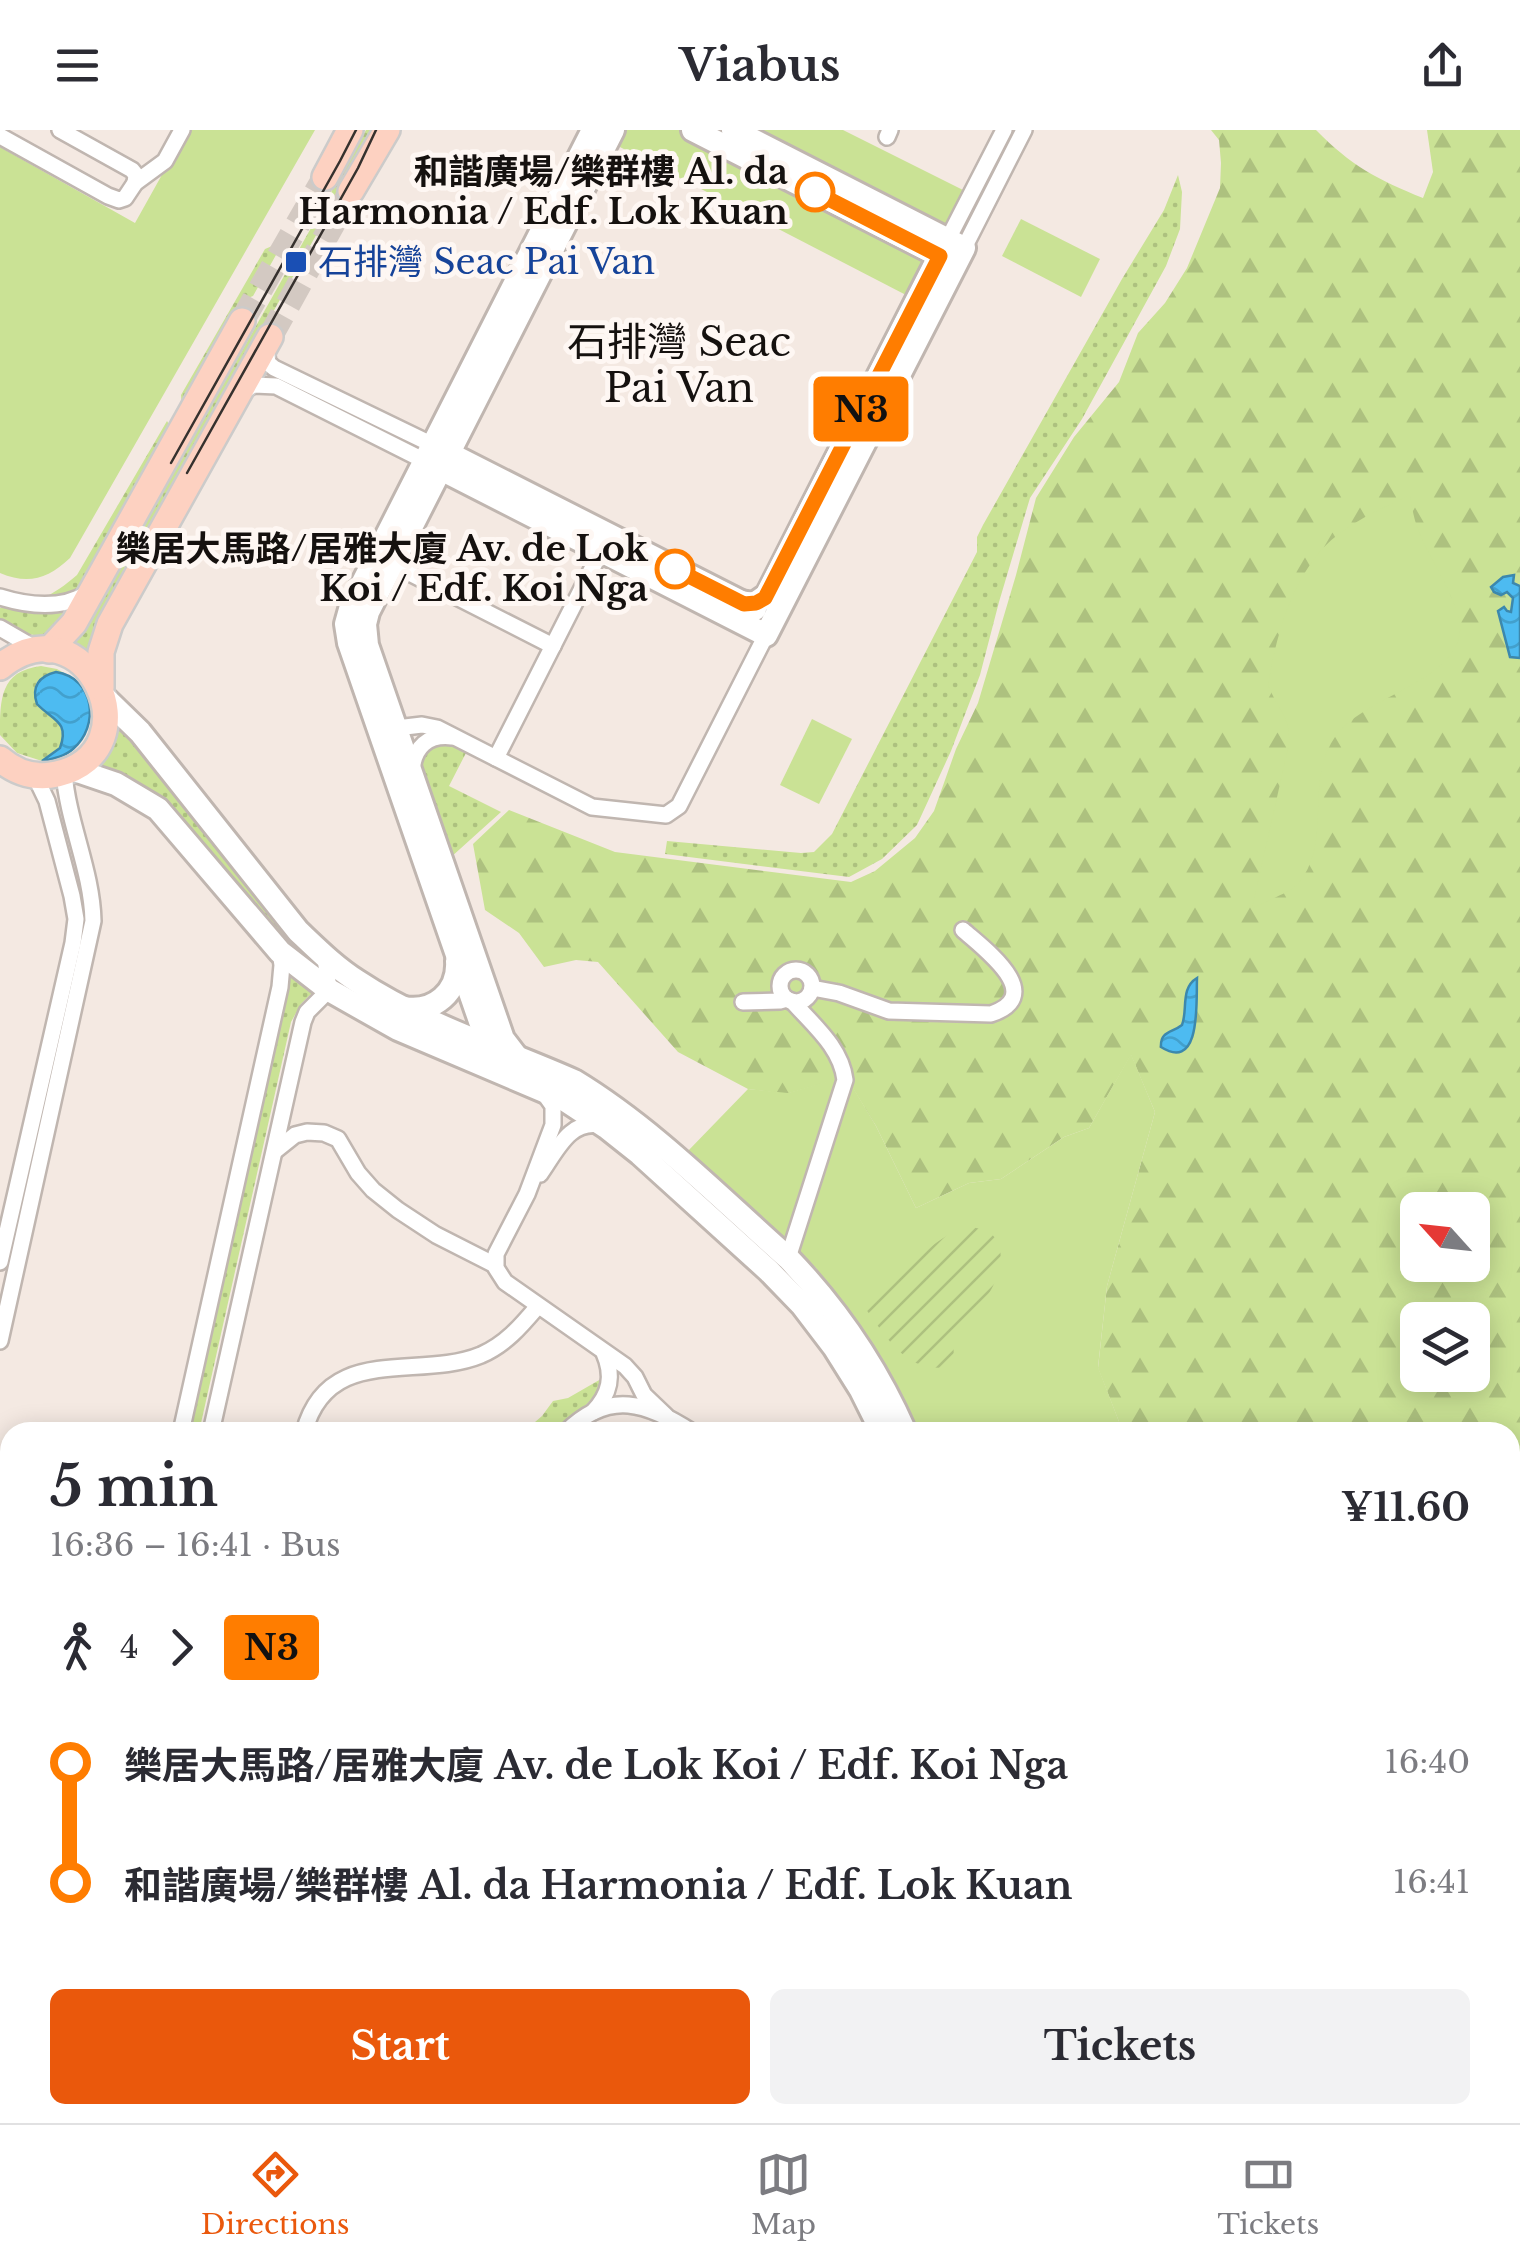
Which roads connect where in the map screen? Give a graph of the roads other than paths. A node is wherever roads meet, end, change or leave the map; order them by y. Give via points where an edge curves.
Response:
1 (60, 130) edge
2 (182, 130) edge
3 (387, 130) edge
4 (593, 130) edge
5 (613, 130) edge
6 (693, 130) edge
7 (733, 130) edge
8 (1004, 130) edge
9 (1024, 130) edge
10 (346, 134) edge
11 (0, 136) edge
12 (325, 177) tunnel mouth
13 (136, 182) junction
14 (351, 191) tunnel mouth
15 (952, 252) junction
16 (242, 321) tunnel mouth
17 (269, 341) joint
18 (237, 398) junction
19 (437, 457) junction
20 (601, 552) junction
21 (392, 564) junction
22 (93, 590) junction
23 (0, 597) edge
24 (741, 602) junction
25 (770, 627) junction
26 (0, 628) edge
27 (553, 646) junction
28 (44, 650) junction
29 (0, 668) edge
30 (102, 692) junction
31 (387, 729) junction
32 (456, 738) junction
33 (496, 758) junction
34 (1, 762) edge
35 (68, 771) junction
36 (36, 776) junction
37 (414, 780) junction
38 (963, 930) dead end
39 (280, 952) junction
40 (457, 955) junction
41 (325, 958) junction
42 (812, 988) junction
43 (329, 990) junction
44 (790, 1000) junction
45 (743, 1002) dead end
46 (401, 1007) junction
47 (496, 1017) junction
48 (487, 1044) junction
49 (456, 1054) junction
50 (511, 1065) junction
51 (542, 1090) junction
52 (606, 1127) junction
53 (275, 1151) junction
54 (526, 1194) junction
55 (788, 1258) junction
56 (0, 1262) edge
57 (495, 1265) junction
58 (538, 1306) junction
59 (0, 1341) edge
60 (604, 1352) junction
61 (593, 1412) junction
62 (666, 1416) junction
63 (182, 1422) edge
64 (213, 1422) edge
65 (309, 1422) edge
66 (577, 1422) edge
67 (676, 1422) edge
68 (877, 1422) edge
69 (901, 1422) edge

1 - 13 street via 132,170
2 - 13 street via 165,160
3 - 14 main road
4 - 19 street
5 - 19 street
6 - 15 street
7 - 15 street
8 - 15 street
9 - 15 street
10 - 12 main road
11 - 13 street via 113,198 124,198
15 - 24 street via 766,595 756,603
15 - 25 street
16 - 22 main road
17 - 18 main road
17 - 19 street via 274,368
18 - 19 street via 253,385 276,386
18 - 30 main road via 110,624 101,652
19 - 20 street
19 - 21 street
19 - 24 street
19 - 31 street via 350,606 346,624
20 - 25 street
20 - 27 street
21 - 27 street
21 - 31 street via 364,624
22 - 23 street via 53,604
22 - 28 main road via 66,634
24 - 25 street
25 - 33 street via 669,814 592,806
26 - 28 street
27 - 33 street
28 - 29 main road via 23,653
28 - 30 main road via 80,662
30 - 35 main road via 101,738
30 - 41 street
31 - 32 street via 422,725
31 - 37 street
31 - 40 street
32 - 33 street
32 - 37 street via 425,742 413,759
34 - 36 main road
35 - 36 main road
35 - 39 street via 116,784 158,809
35 - 59 street via 94,921
36 - 56 street via 67,876 75,931
37 - 47 street
38 - 42 street via 1010,975 1013,992 999,1012 889,1011
39 - 43 street
39 - 63 street via 280,987
40 - 46 street via 455,981 439,1002
40 - 48 street
41 - 43 street
41 - 46 street
42 - 44 street via 807,998
42 - 44 street via 806,974 792,971 781,982
43 - 49 street
43 - 53 street via 303,1022
44 - 45 street
44 - 55 street via 836,1051 844,1080
46 - 48 street
47 - 48 street
47 - 50 street
48 - 49 street
48 - 50 street
49 - 50 street
50 - 51 street
50 - 55 street via 574,1081 621,1112
51 - 52 street
51 - 54 street via 555,1116
52 - 54 street via 577,1127
52 - 68 street via 802,1305
53 - 57 street via 307,1132 338,1139 366,1181 398,1210
53 - 64 street
54 - 57 street
55 - 69 street via 862,1350
57 - 58 street
58 - 60 street
58 - 65 street via 514,1334 478,1356 346,1377 318,1402
60 - 61 street via 610,1380
60 - 62 street via 628,1369
61 - 62 street via 624,1405
61 - 66 street
62 - 67 street

